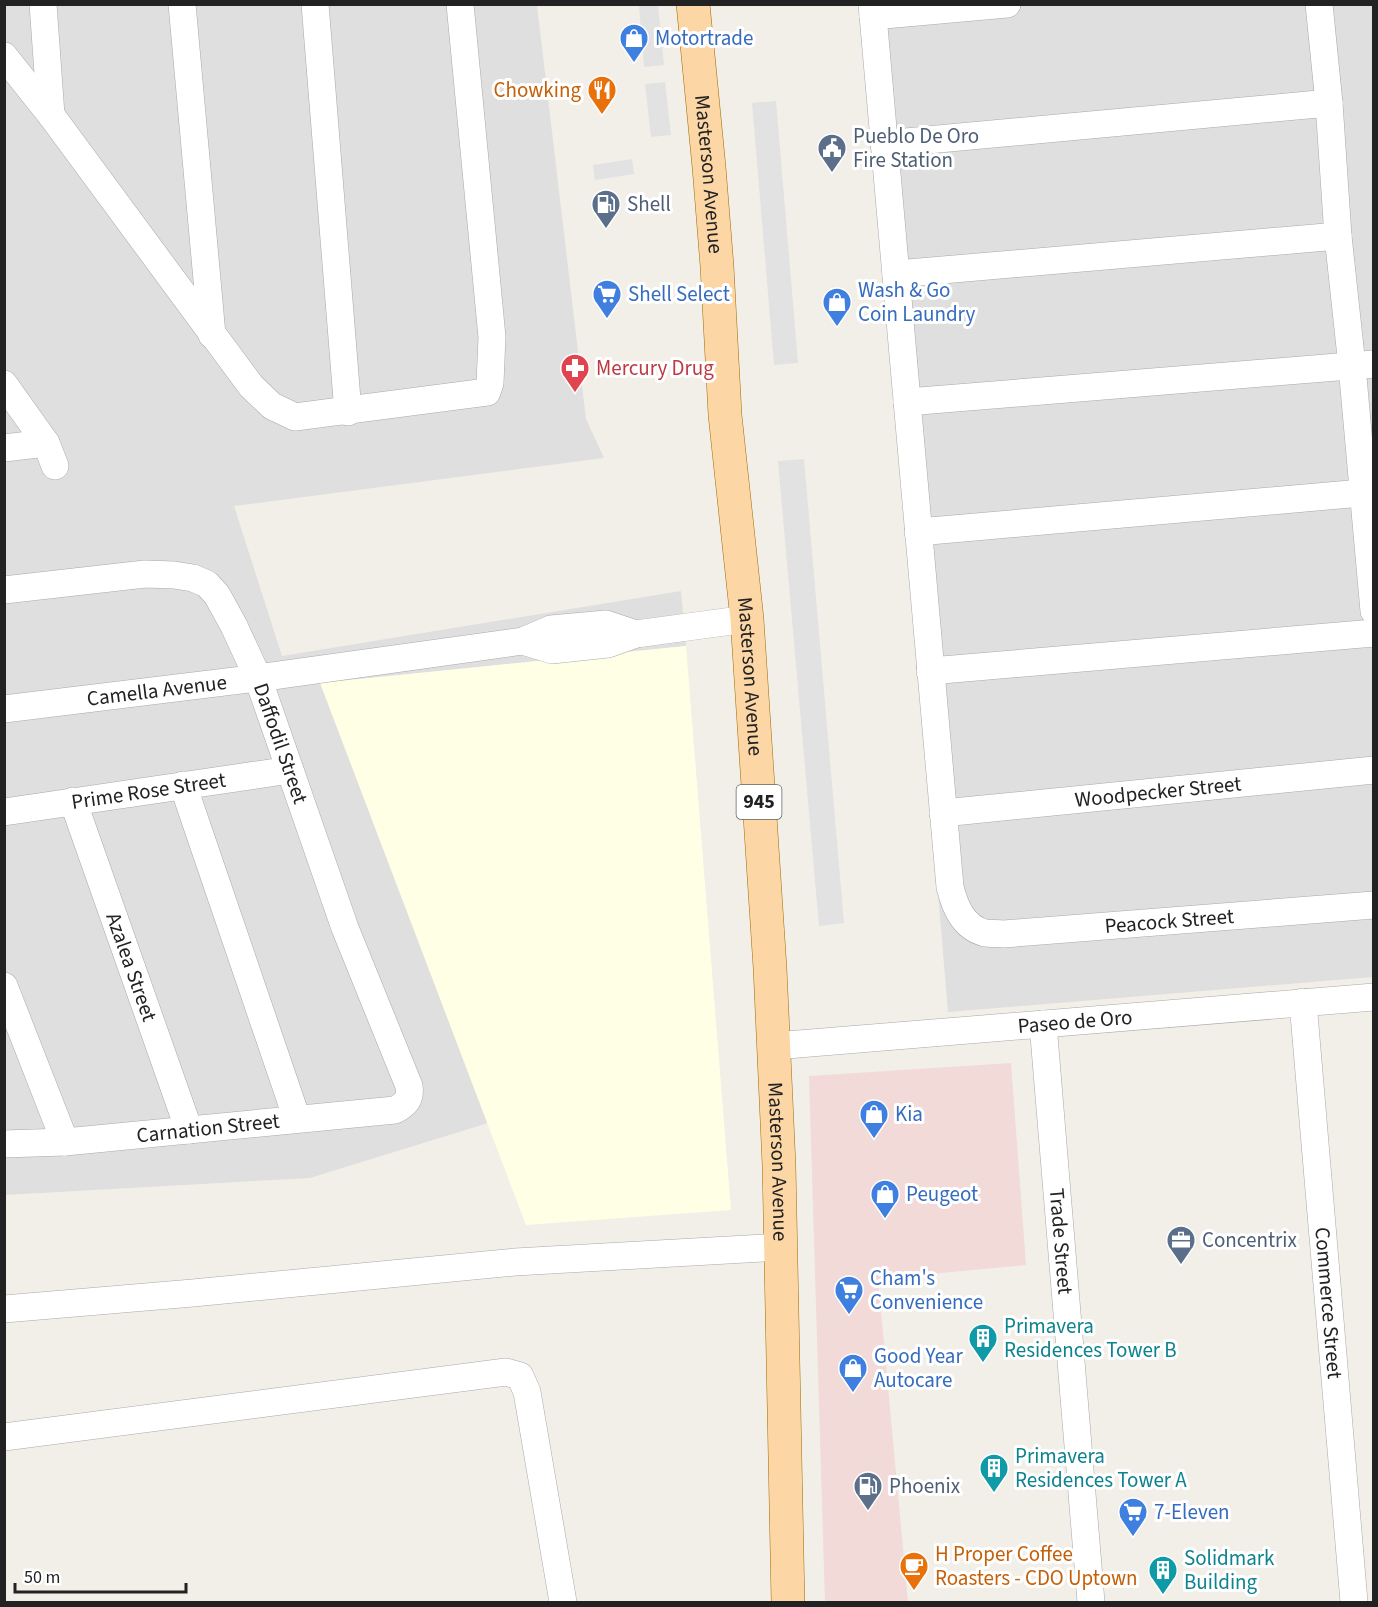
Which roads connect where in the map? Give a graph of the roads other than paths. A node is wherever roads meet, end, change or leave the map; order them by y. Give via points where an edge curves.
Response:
1 (43, 4) edge
2 (182, 4) edge
3 (315, 4) edge
4 (460, 4) edge
5 (693, 4) edge
6 (1007, 4) edge
7 (1319, 4) edge
8 (872, 10) edge
9 (4, 56) edge
10 (1329, 103) junction
11 (51, 115) junction
12 (884, 144) junction
13 (1338, 237) junction
14 (896, 274) junction
15 (212, 336) junction
16 (1363, 365) edge
17 (4, 384) edge
18 (907, 402) junction
19 (348, 412) junction
20 (4, 448) edge
21 (1362, 493) junction
22 (918, 532) junction
23 (4, 590) edge
24 (1374, 611) edge
25 (747, 619) junction
26 (1374, 633) edge
27 (930, 670) junction
28 (258, 678) junction
29 (4, 709) edge
30 (290, 770) junction
31 (1374, 770) edge
32 (183, 785) junction
33 (73, 801) junction
34 (4, 812) edge
35 (943, 813) junction
36 (1374, 904) edge
37 (4, 986) edge
38 (1374, 997) edge
39 (1303, 1002) junction
40 (1043, 1024) junction
41 (12, 1028) edge
42 (774, 1046) junction
43 (408, 1101) joint
44 (297, 1119) junction
45 (189, 1130) junction
46 (65, 1142) junction
47 (4, 1144) edge
48 (781, 1247) junction
49 (4, 1309) edge
50 (4, 1437) edge
51 (563, 1602) edge
52 (788, 1602) edge
53 (1091, 1602) edge
54 (1354, 1602) edge

1 - 11 street
2 - 15 street
3 - 19 street
4 - 19 street via 492,337 490,383 487,392 478,394
5 - 25 main road, Masterson Avenue / 945 via 710,167 725,415
6 - 8 street
7 - 10 street
8 - 12 street
9 - 11 street
10 - 12 street
10 - 13 street
11 - 15 street
12 - 14 street
13 - 14 street
13 - 16 street
14 - 18 street
15 - 19 street via 272,406 296,417
16 - 18 street
16 - 21 street
17 - 20 street via 51,455
18 - 22 street
21 - 22 street
21 - 24 street
22 - 27 street
23 - 28 street, Daffodil Street via 145,574 193,578 207,584 217,595
25 - 28 street, Camella Avenue via 636,634 606,624 550,629 523,641
25 - 42 main road, Masterson Avenue / 945
26 - 27 street
27 - 35 street
28 - 29 street, Camella Avenue
28 - 30 street, Daffodil Street
30 - 32 street, Prime Rose Street
30 - 43 street, Daffodil Street via 345,928 409,1086
31 - 35 street, Woodpecker Street
32 - 33 street, Prime Rose Street
32 - 44 street
33 - 34 street, Prime Rose Street
33 - 45 street, Azalea Street
35 - 36 street, Peacock Street via 955,907 968,924 985,933
37 - 41 street
38 - 39 street, Paseo de Oro
39 - 40 street, Paseo de Oro
39 - 54 street, Commerce Street
40 - 42 street, Paseo de Oro
40 - 53 street, Trade Street
41 - 46 street
42 - 48 main road, Masterson Avenue / 945
43 - 44 street, Carnation Street via 395,1110
44 - 45 street, Carnation Street
45 - 46 street, Carnation Street
46 - 47 street, Carnation Street
48 - 49 street via 514,1262
48 - 52 main road, Masterson Avenue / 945
50 - 51 street via 506,1372 520,1376 527,1392

